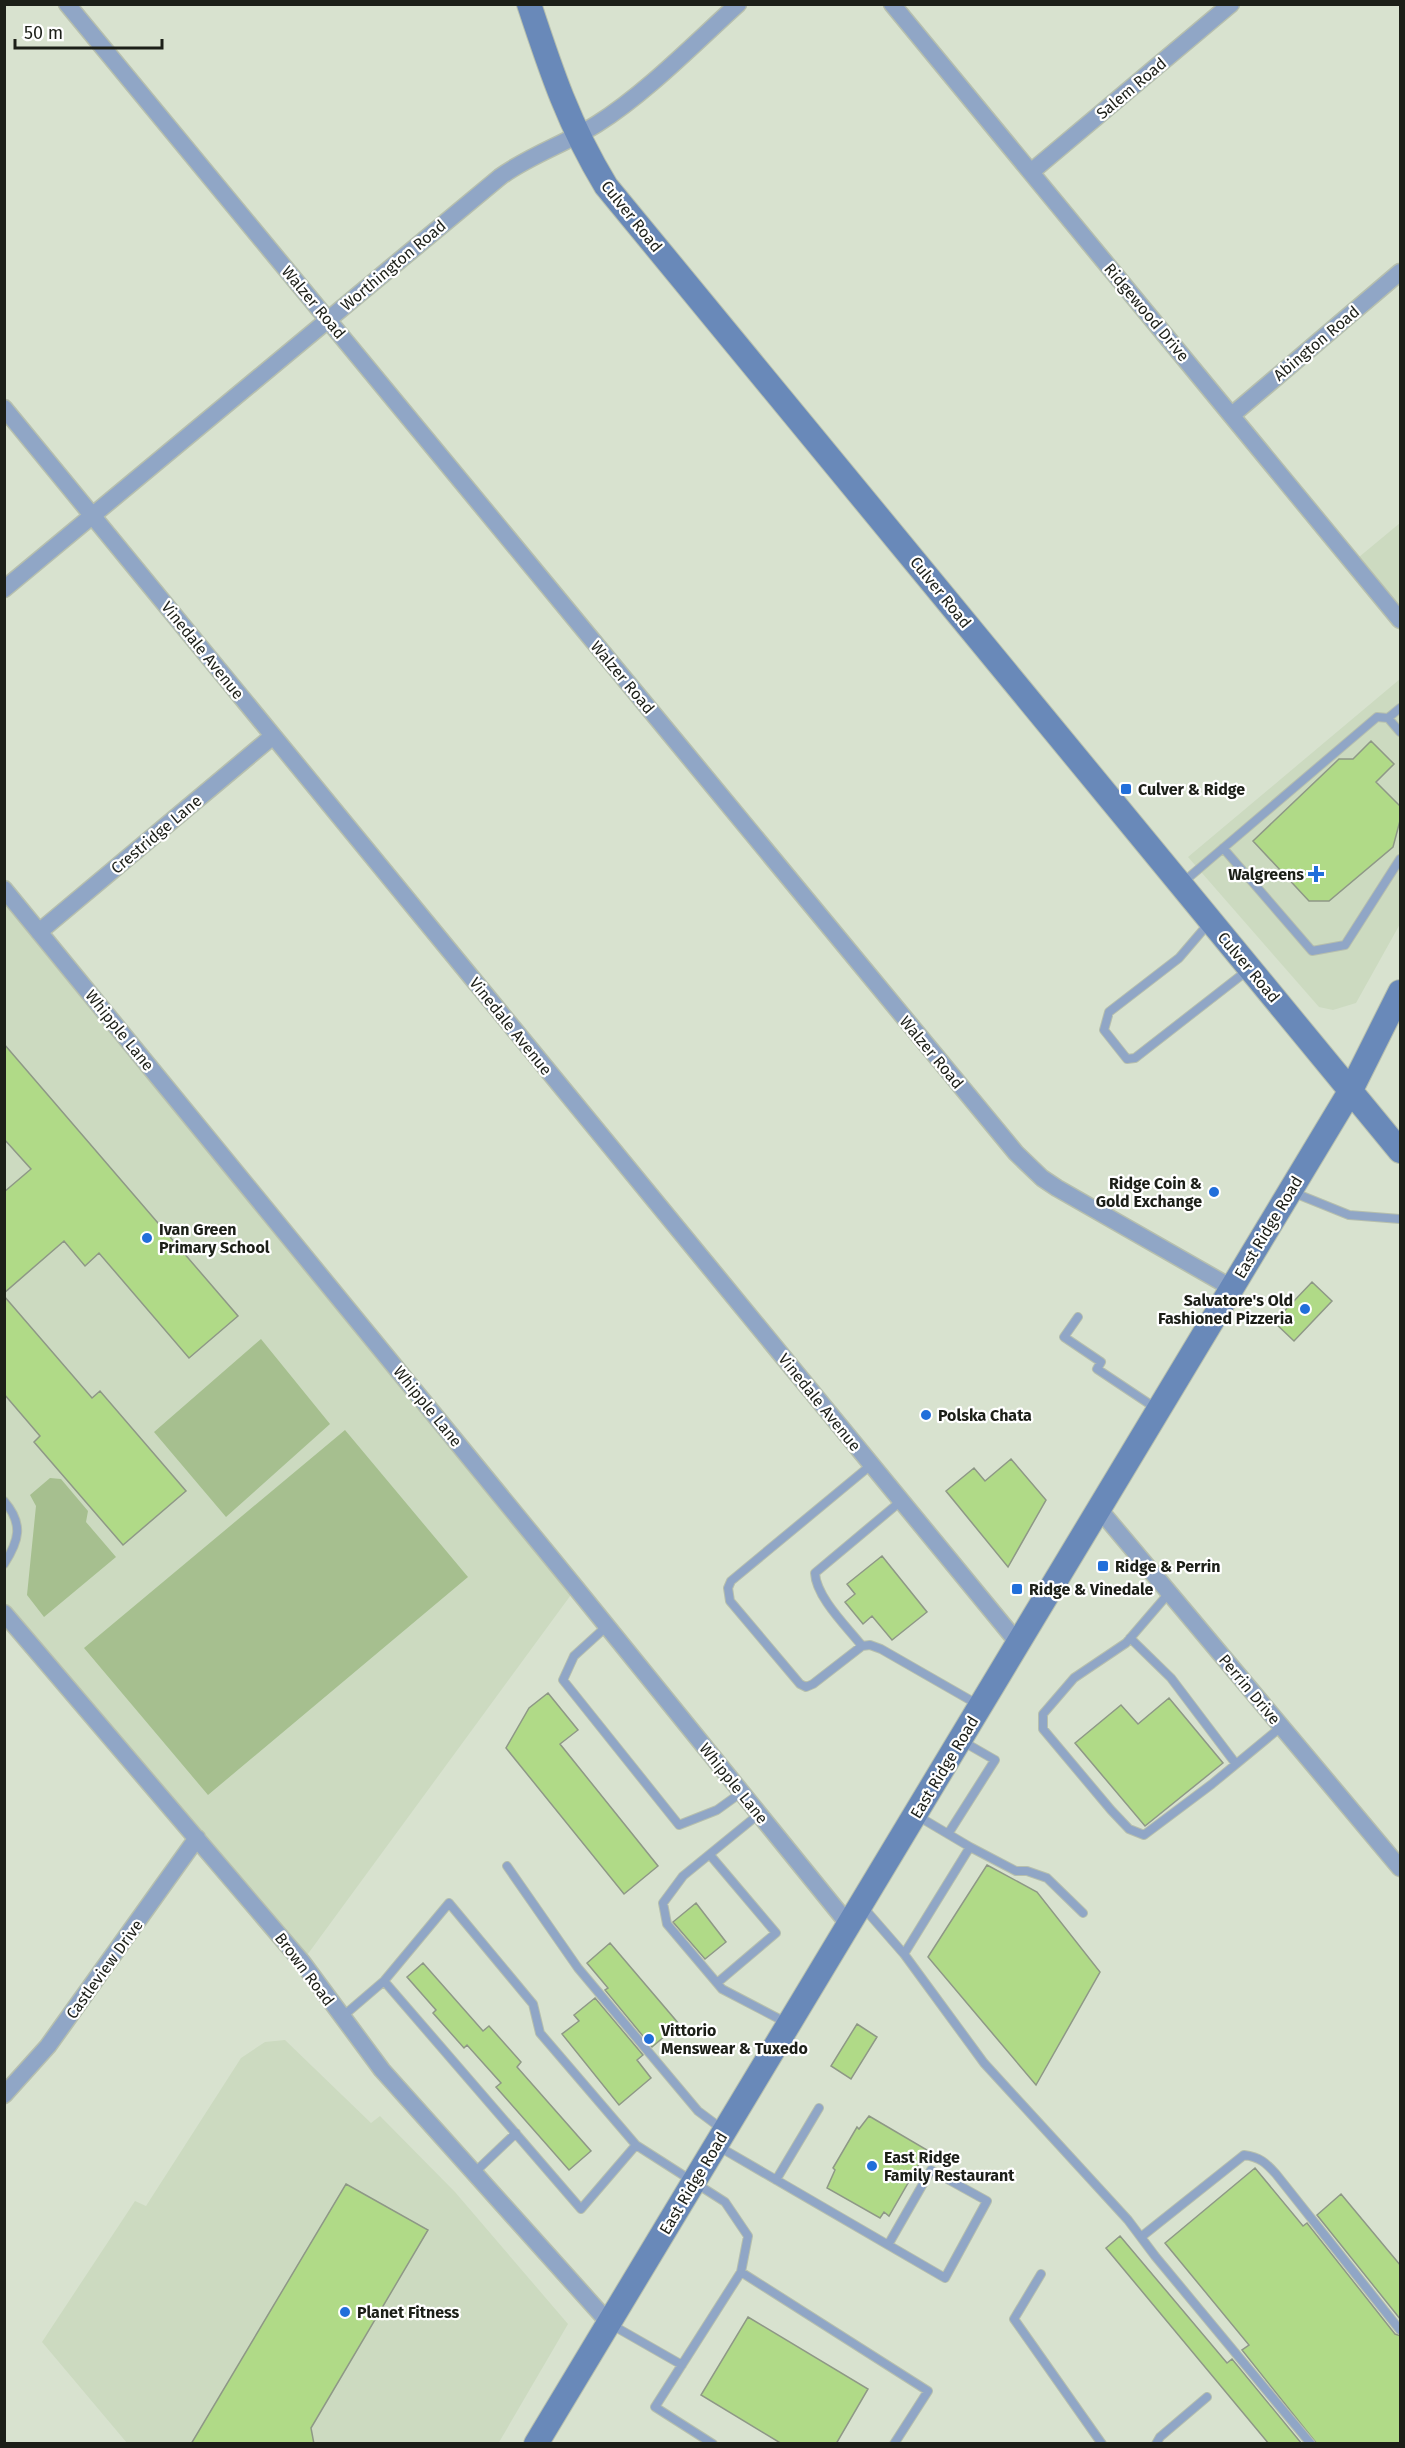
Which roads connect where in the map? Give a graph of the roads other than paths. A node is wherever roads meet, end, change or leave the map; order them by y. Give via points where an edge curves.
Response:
1 (67, 4) edge
2 (529, 4) edge
3 (738, 4) edge
4 (892, 4) edge
5 (1231, 4) edge
6 (577, 135) junction
7 (1030, 172) junction
8 (1401, 272) edge
9 (327, 319) junction
10 (4, 408) edge
11 (1232, 415) junction
12 (93, 516) junction
13 (4, 589) edge
14 (1401, 620) edge
15 (1401, 708) edge
16 (1388, 718) junction
17 (1401, 732) edge
18 (273, 736) junction
19 (1223, 848) junction
20 (1401, 859) edge
21 (1181, 884) junction
22 (4, 889) edge
23 (1211, 921) junction
24 (39, 932) junction
25 (1251, 968) junction
26 (1401, 992) edge
27 (1401, 1023) edge
28 (1351, 1090) junction
29 (1401, 1151) edge
30 (1290, 1191) junction
31 (1401, 1219) edge
32 (1232, 1288) junction
33 (1078, 1317) dead end
34 (1159, 1410) junction
35 (871, 1465) junction
36 (4, 1501) edge
37 (901, 1501) junction
38 (1099, 1509) junction
39 (4, 1564) edge
40 (1169, 1593) junction
41 (4, 1613) edge
42 (607, 1626) junction
43 (1130, 1638) junction
44 (1018, 1643) junction
45 (862, 1646) junction
46 (981, 1706) junction
47 (1281, 1726) junction
48 (960, 1740) junction
49 (1236, 1764) junction
50 (742, 1792) junction
51 (759, 1814) junction
52 (915, 1815) junction
53 (948, 1834) junction
54 (197, 1838) junction
55 (970, 1847) junction
56 (710, 1855) junction
57 (507, 1866) dead end
58 (1401, 1868) edge
59 (1083, 1912) dead end
60 (855, 1915) junction
61 (904, 1953) junction
62 (384, 1981) junction
63 (717, 1983) junction
64 (342, 2017) junction
65 (789, 2024) junction
66 (4, 2095) edge
67 (819, 2108) dead end
68 (516, 2133) junction
69 (720, 2138) junction
70 (636, 2145) junction
71 (474, 2173) junction
72 (776, 2180) junction
73 (694, 2182) junction
74 (1141, 2237) junction
75 (888, 2245) junction
76 (741, 2272) junction
77 (1041, 2274) dead end
78 (609, 2323) junction
79 (1401, 2330) edge
80 (682, 2365) junction
81 (1207, 2397) dead end
82 (1161, 2441) edge
83 (539, 2442) edge
84 (713, 2444) edge
85 (894, 2444) edge
86 (1102, 2444) edge
87 (1311, 2444) edge

1 - 9 street, Walzer Road
2 - 6 main road, Culver Road
3 - 6 street, Worthington Road via 639,92
4 - 7 street, Ridgewood Drive
5 - 7 street, Salem Road
6 - 9 street, Worthington Road via 530,156 508,171
6 - 21 main road, Culver Road via 606,186
7 - 11 street, Ridgewood Drive
8 - 11 street, Abington Road
9 - 12 street, Worthington Road
9 - 32 street, Walzer Road via 1016,1153 1057,1188
10 - 12 street, Vinedale Avenue
11 - 14 street, Ridgewood Drive
12 - 13 street, Worthington Road
12 - 18 street, Vinedale Avenue
15 - 16 lane
16 - 17 lane
16 - 19 lane via 1377,717
18 - 24 street, Crestridge Lane
18 - 35 street, Vinedale Avenue
19 - 20 lane via 1312,951 1345,945
19 - 21 lane
21 - 23 main road, Culver Road
22 - 24 street, Whipple Lane
23 - 25 main road, Culver Road
23 - 25 lane via 1179,958 1109,1012 1104,1030 1127,1059 1135,1058
24 - 42 street, Whipple Lane
25 - 28 main road, Culver Road
26 - 28 main road, East Ridge Road
27 - 28 main road, East Ridge Road
28 - 29 main road, Culver Road
28 - 30 main road, East Ridge Road
30 - 31 lane via 1349,1215
30 - 32 main road, East Ridge Road
32 - 34 main road, East Ridge Road
33 - 34 lane via 1064,1337 1101,1362 1097,1369
34 - 38 main road, East Ridge Road
35 - 37 street, Vinedale Avenue
35 - 45 lane via 731,1581 728,1588 730,1601 806,1687
36 - 39 lane via 18,1525 16,1544
37 - 44 street, Vinedale Avenue
37 - 45 lane via 815,1573 822,1595
38 - 40 street, Perrin Drive
38 - 44 main road, East Ridge Road
40 - 43 lane
40 - 47 street, Perrin Drive
41 - 54 street, Brown Road
42 - 50 street, Whipple Lane
42 - 50 lane via 574,1656 563,1680 679,1825 717,1810
43 - 49 lane via 1171,1678
43 - 49 lane via 1074,1678 1043,1714 1043,1729 1111,1810 1129,1829 1143,1835
44 - 46 main road, East Ridge Road
45 - 46 lane via 881,1649
46 - 48 main road, East Ridge Road
47 - 49 lane
47 - 58 street, Perrin Drive
48 - 52 main road, East Ridge Road
48 - 53 lane via 995,1760
50 - 51 street, Whipple Lane
51 - 56 lane
51 - 60 street, Whipple Lane
52 - 53 lane
52 - 60 main road, East Ridge Road
53 - 55 lane
54 - 64 street, Brown Road via 302,1962
54 - 66 street, Castleview Drive via 48,2046
55 - 59 lane via 1016,1871 1047,1878
55 - 61 lane
56 - 63 lane via 683,1876 663,1903 667,1924
56 - 63 lane via 776,1933
57 - 69 lane via 578,1968
60 - 61 lane
60 - 65 main road, East Ridge Road
61 - 74 lane via 984,2063
62 - 64 lane
62 - 68 lane
62 - 70 lane via 449,1903 533,2004 540,2033
63 - 65 lane
64 - 71 street, Brown Road via 382,2070
65 - 69 main road, East Ridge Road
67 - 72 lane
68 - 70 lane via 581,2209
68 - 71 lane
69 - 72 lane
69 - 73 main road, East Ridge Road
70 - 73 lane
71 - 78 street, Brown Road
72 - 75 lane
73 - 76 lane via 725,2202 747,2236
73 - 78 main road, East Ridge Road
74 - 79 lane via 1228,2166 1244,2155 1256,2156 1276,2174
74 - 87 lane
75 - 75 lane via 945,2278 987,2201 931,2170
76 - 80 lane
76 - 85 lane via 928,2391
77 - 86 lane via 1014,2319
78 - 80 lane
78 - 83 main road, East Ridge Road
80 - 84 lane via 655,2407
81 - 82 lane

